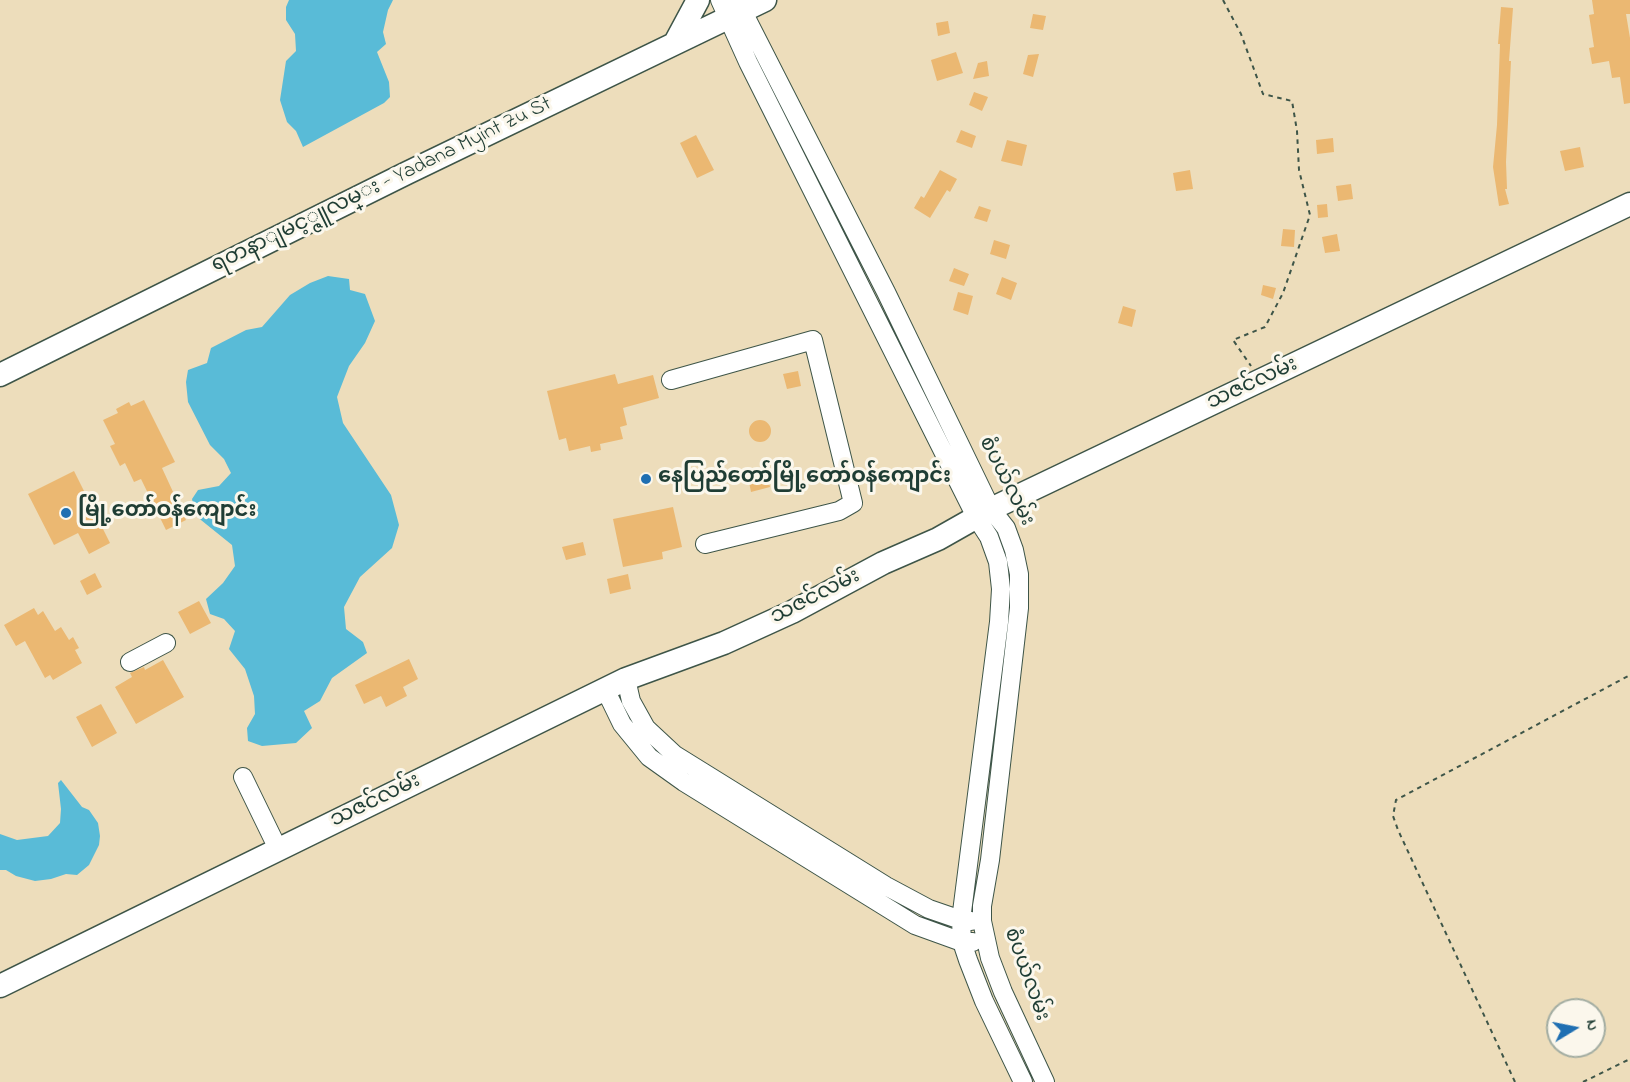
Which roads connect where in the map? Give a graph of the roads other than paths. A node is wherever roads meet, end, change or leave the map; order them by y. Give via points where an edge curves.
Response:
1 (698, 0) edge
2 (765, 0) edge
3 (732, 7) edge
4 (676, 42) junction
5 (1630, 204) edge
6 (0, 375) edge
7 (671, 380) dead end
8 (984, 513) junction
9 (705, 544) dead end
10 (166, 643) dead end
11 (130, 662) dead end
12 (626, 679) junction
13 (605, 690) junction
14 (243, 777) dead end
15 (278, 849) junction
16 (961, 920) junction
17 (982, 921) junction
18 (962, 942) junction
19 (986, 942) junction
20 (0, 986) edge
21 (1023, 1082) edge
22 (1045, 1082) edge

1 - 4 main road
2 - 3 main road, ရတနာျမင့္ဇူလမ္း - Yadana Myint Zu St
3 - 4 main road, ရတနာျမင့္ဇူလမ္း - Yadana Myint Zu St
3 - 8 street, စံပယ်လမ်း via 886,291
4 - 6 main road, ရတနာျမင့္ဇူလမ္း - Yadana Myint Zu St
5 - 8 main road, သဇင်လမ်း
7 - 9 street via 813,340 853,503 839,511
8 - 12 main road, သဇင်လမ်း via 792,612 724,643
8 - 16 street, စံပယ်လမ်း via 998,562 1001,590
8 - 17 street, စံပယ်လမ်း via 1006,528 1019,574 1019,608
10 - 11 street
12 - 13 main road, သဇင်လမ်း
12 - 16 street via 646,728 675,755 886,886 929,909
13 - 15 main road, သဇင်လမ်း
13 - 18 street via 622,724 657,764 915,926
14 - 15 street
15 - 20 main road, သဇင်လမ်း
16 - 17 street
16 - 18 street, စံပယ်လမ်း
17 - 19 street, စံပယ်လမ်း
18 - 19 street
18 - 21 street, စံပယ်လမ်း
19 - 22 street, စံပယ်လမ်း via 1003,992

